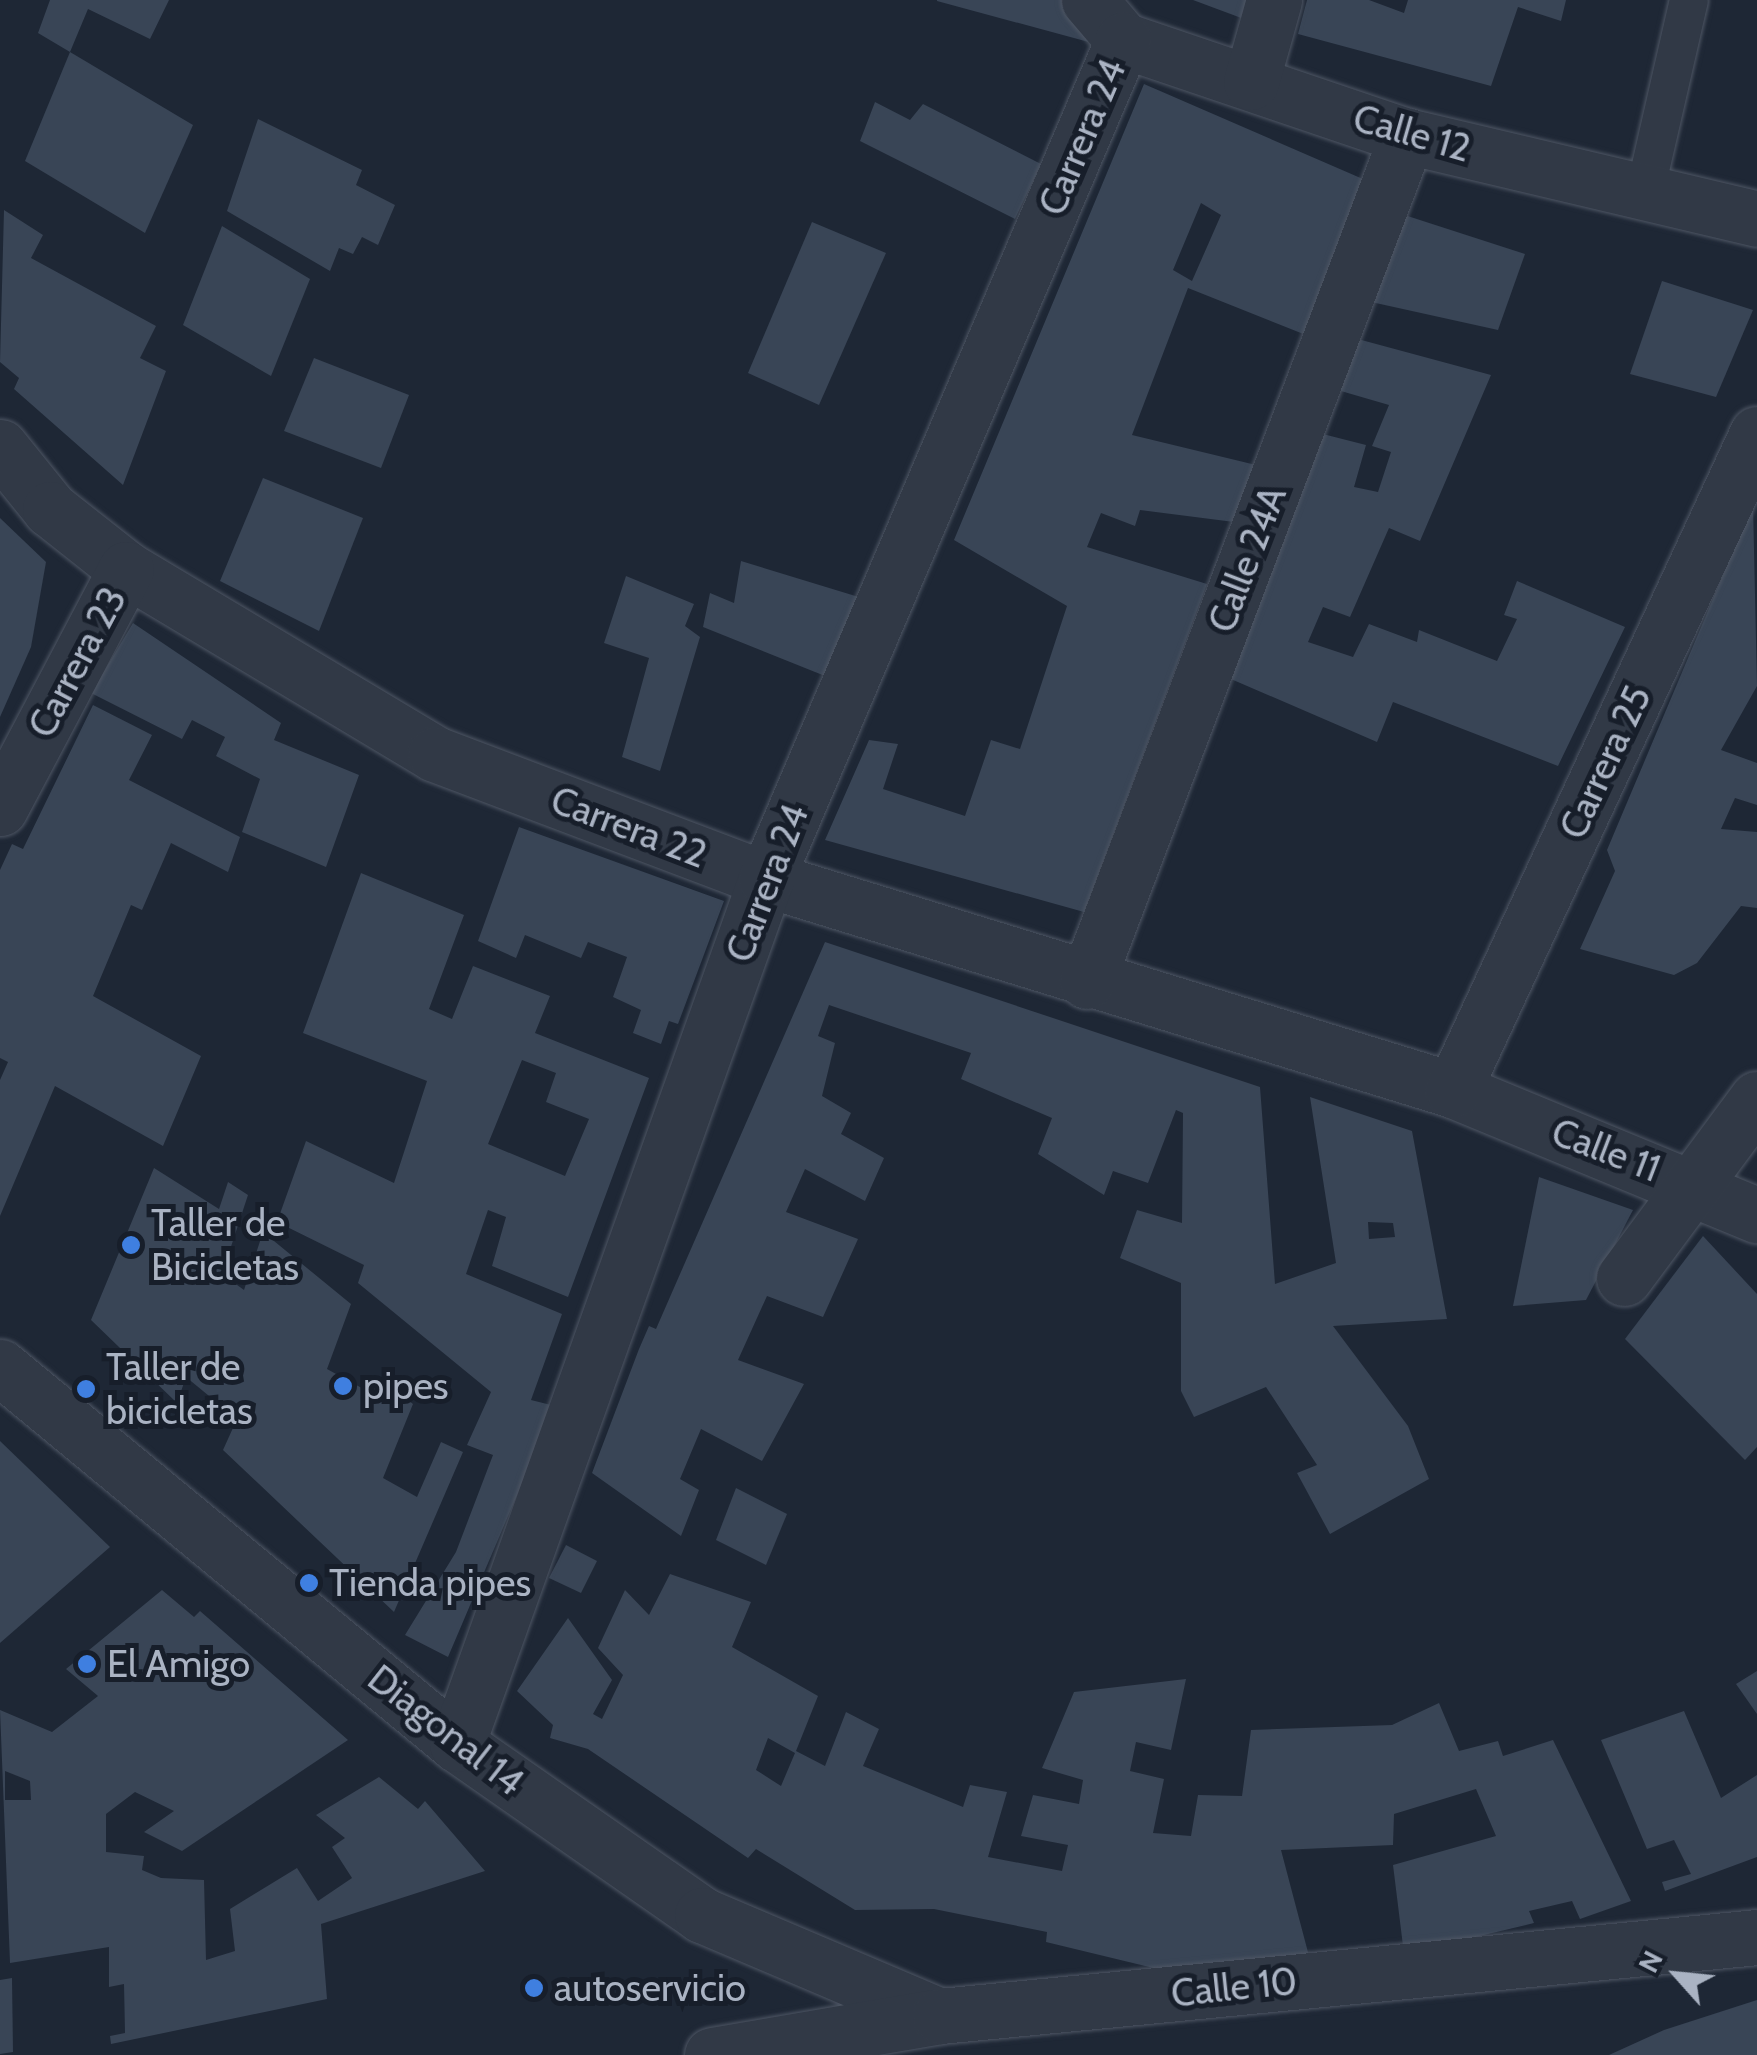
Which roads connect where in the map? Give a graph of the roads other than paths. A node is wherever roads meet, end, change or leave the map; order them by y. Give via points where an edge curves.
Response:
1 (1274, 0) edge
2 (1688, 0) edge
3 (1106, 20) edge
4 (1250, 82) junction
5 (1407, 136) junction
6 (1645, 192) junction
7 (1757, 219) edge
8 (1757, 434) edge
9 (0, 447) edge
10 (126, 569) junction
11 (0, 808) edge
12 (766, 879) junction
13 (1087, 982) junction
14 (1453, 1090) junction
15 (1757, 1099) edge
16 (1692, 1184) junction
17 (1757, 1215) edge
18 (1624, 1278) dead end
19 (0, 1367) edge
20 (457, 1744) junction
21 (1757, 1937) edge
22 (940, 2016) junction
23 (712, 2055) edge

1 - 4 street
2 - 6 lane
3 - 4 street, Calle 12
3 - 12 street, Carrera 24
4 - 5 street, Calle 12
5 - 6 street, Calle 12
5 - 13 street, Calle 24A
6 - 7 street, Calle 12
8 - 14 street, Carrera 25
9 - 10 street, Carrera 22 via 50,510
10 - 11 street, Carrera 23
10 - 12 street, Carrera 22 via 435,754
12 - 13 street, Carrera 22
12 - 20 street, Carrera 24
13 - 14 street, Carrera 22
14 - 16 street, Calle 11
15 - 16 street
16 - 17 street, Calle 11
16 - 18 street
19 - 20 street, Diagonal 14
20 - 22 street, Diagonal 14 via 702,1915
21 - 22 street, Calle 10
22 - 23 street, Calle 10

